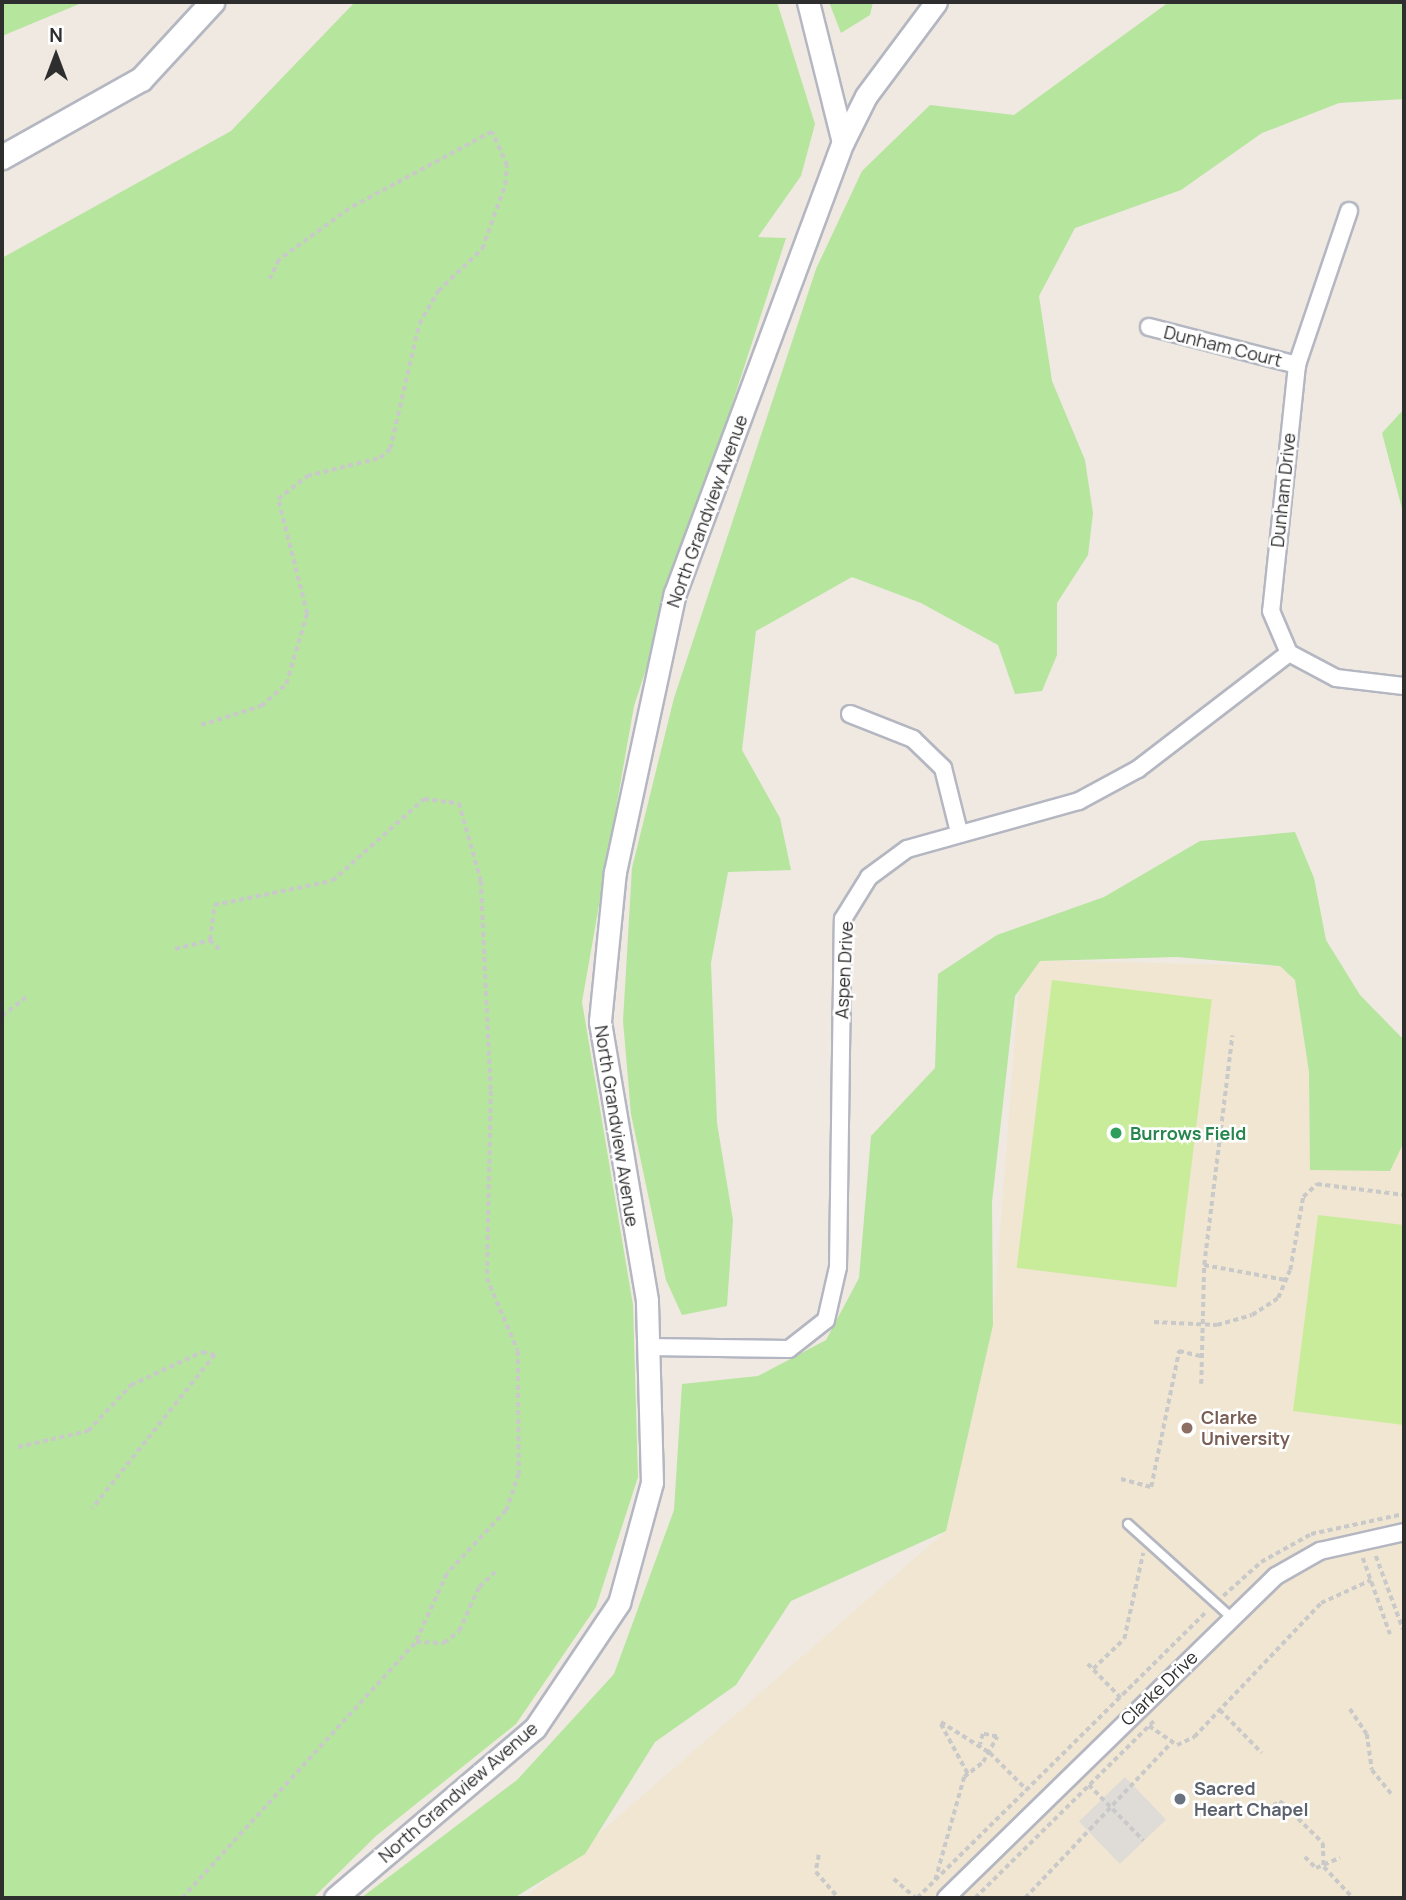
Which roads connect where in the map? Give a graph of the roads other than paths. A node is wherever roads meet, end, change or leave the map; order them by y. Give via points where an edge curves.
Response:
1 (212, 2) edge
2 (808, 2) edge
3 (936, 2) edge
4 (843, 142) junction
5 (2, 157) edge
6 (1349, 211) dead end
7 (1149, 327) dead end
8 (1297, 365) junction
9 (1289, 653) junction
10 (1404, 686) edge
11 (850, 714) dead end
12 (959, 832) junction
13 (649, 1347) junction
14 (1128, 1524) dead end
15 (1404, 1532) edge
16 (1232, 1618) junction
17 (335, 1898) edge
18 (946, 1898) edge

1 - 5 main road via 141,79
2 - 4 street
3 - 4 street, North Grandview Avenue via 866,96
4 - 13 street, North Grandview Avenue via 675,593 615,872 600,1021 647,1300
6 - 8 street, Dunham Drive
7 - 8 street, Dunham Court
8 - 9 street, Dunham Drive via 1271,611
9 - 10 street via 1336,678
9 - 12 street, Aspen Drive via 1138,769 1079,801
11 - 12 street via 913,738 943,768
12 - 13 street, Aspen Drive via 897,856 869,877 843,919 838,1267 826,1321 789,1349
13 - 17 street, North Grandview Avenue via 652,1482 619,1603 535,1728
14 - 16 lane
15 - 16 street, Clarke Drive via 1320,1551 1276,1576
16 - 18 street, Clarke Drive

